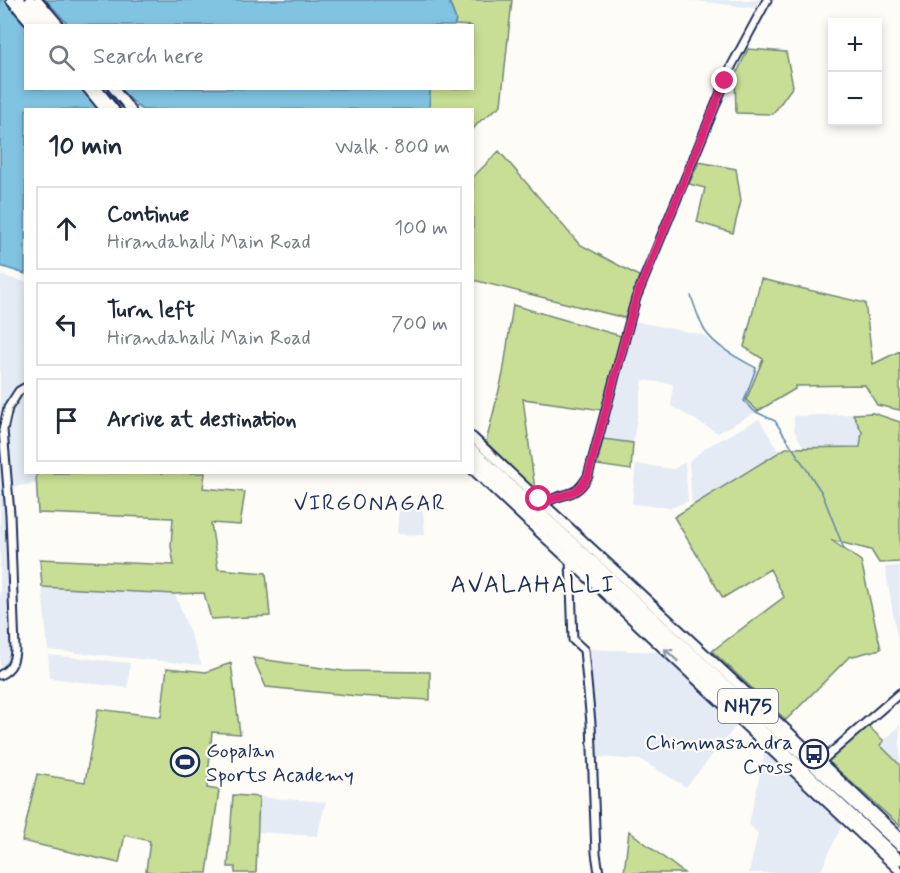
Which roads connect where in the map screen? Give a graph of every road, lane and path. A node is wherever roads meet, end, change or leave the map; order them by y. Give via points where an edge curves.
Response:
1 (12, 0) edge
2 (19, 0) edge
3 (30, 0) edge
4 (38, 0) edge
5 (768, 0) edge
6 (31, 24) edge
7 (39, 24) edge
8 (49, 24) edge
9 (58, 24) edge
10 (91, 90) edge
11 (105, 90) edge
12 (113, 90) edge
13 (116, 107) edge
14 (24, 388) edge
15 (474, 439) edge
16 (474, 451) edge
17 (474, 460) edge
18 (474, 471) edge
19 (544, 504) junction
20 (570, 560) junction
21 (680, 647) junction
22 (0, 675) edge
23 (900, 693) edge
24 (811, 770) junction
25 (900, 837) edge
26 (900, 846) edge
27 (900, 860) edge
28 (900, 871) edge
29 (599, 873) edge

1 - 6 main road
2 - 7 highway
3 - 8 highway
4 - 9 main road
5 - 19 street via 732,65 636,298 588,476 581,488
10 - 13 highway
11 - 13 highway
12 - 13 main road
14 - 22 street via 8,408 3,430 15,650 9,670
15 - 19 main road
16 - 21 highway, NH75
17 - 21 highway, NH75
18 - 20 main road
19 - 24 main road via 743,690
24 -> 20 main road
20 - 29 street via 573,640 584,648 588,689
21 - 24 highway, NH75
23 - 24 street
24 - 25 main road
24 - 26 highway, NH75
24 - 27 highway, NH75
24 - 28 main road

